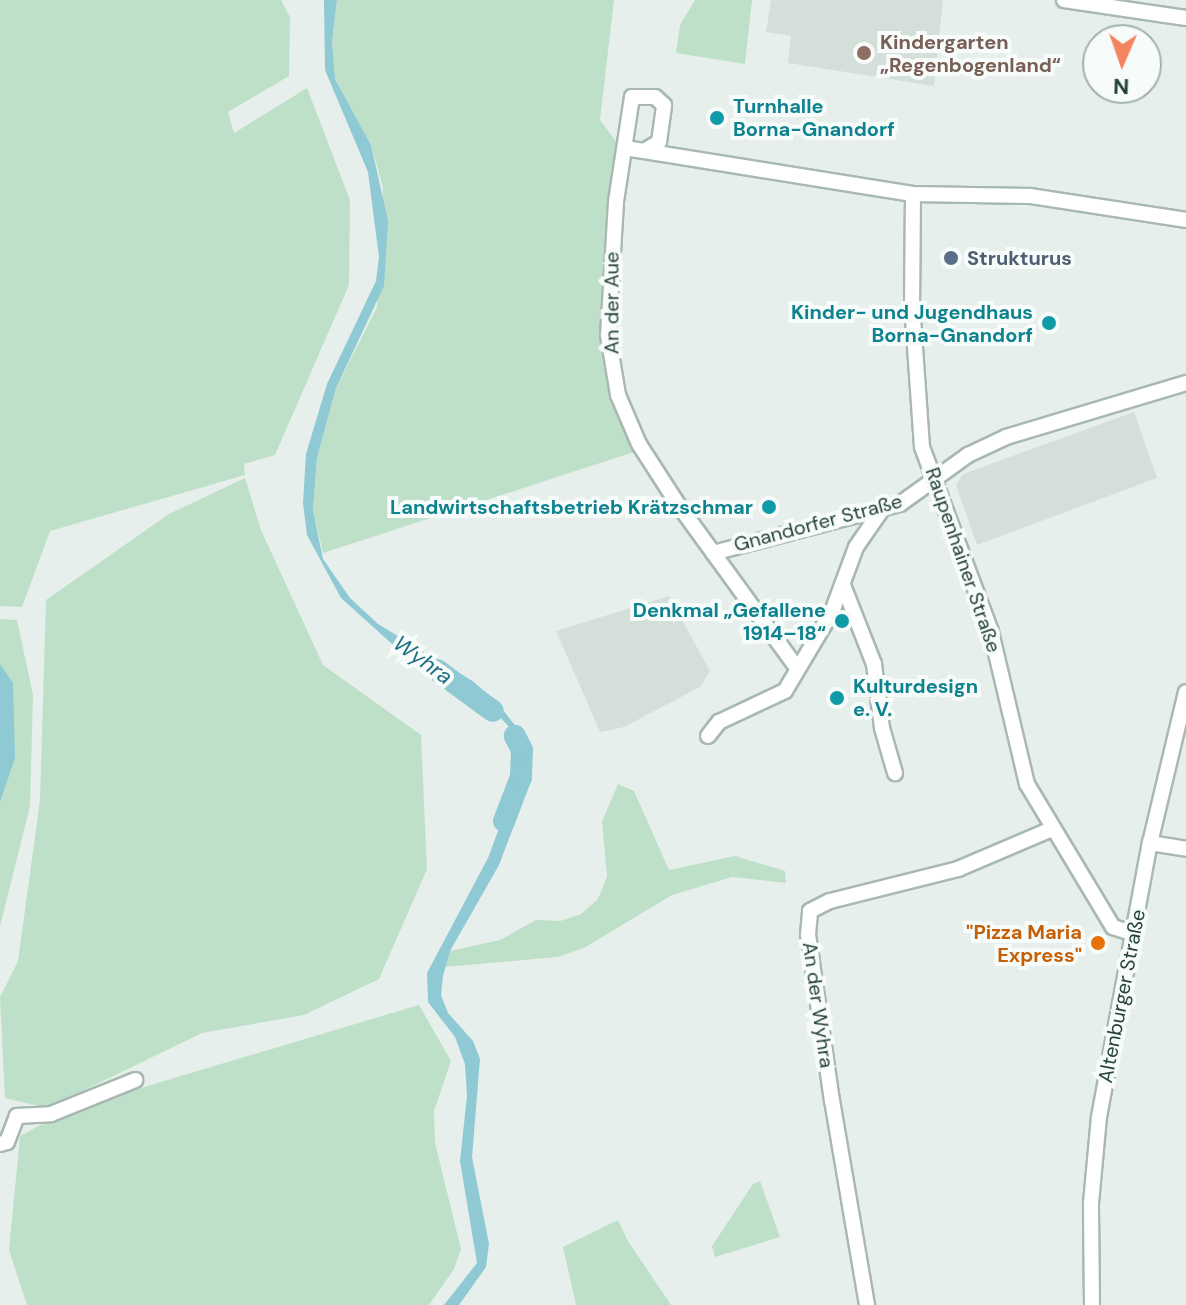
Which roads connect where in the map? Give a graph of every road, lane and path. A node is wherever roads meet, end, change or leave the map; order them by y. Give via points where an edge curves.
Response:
1 (1064, 0) edge
2 (1186, 18) edge
3 (625, 148) junction
4 (644, 151) junction
5 (913, 194) junction
6 (1186, 220) edge
7 (1186, 383) edge
8 (936, 482) junction
9 (881, 511) junction
10 (713, 553) junction
11 (723, 571) joint
12 (843, 585) junction
13 (796, 667) junction
14 (1186, 692) edge
15 (708, 736) dead end
16 (895, 773) dead end
17 (1052, 829) junction
18 (1150, 843) junction
19 (1186, 849) edge
20 (1134, 934) junction
21 (135, 1080) dead end
22 (0, 1144) edge
23 (867, 1305) edge
24 (1092, 1305) edge

1 - 2 street
3 - 4 street
3 - 4 street, An der Aue via 632,97 655,97 664,105 659,142
3 - 10 street, An der Aue via 610,269 613,374 639,444
4 - 5 street
5 - 6 street via 1030,196
5 - 8 street, Raupenhainer Straße via 917,430
7 - 8 street, Gnandorfer Straße via 1006,437 968,455
8 - 9 street, Gnandorfer Straße
8 - 17 street, Raupenhainer Straße via 991,632 1027,784
9 - 10 street, Gnandorfer Straße
9 - 12 street via 856,547
10 - 11 street, An der Aue
11 - 13 street, Gnandorfer Straße
12 - 13 street via 814,644
12 - 16 street via 874,664 884,738
13 - 15 street via 785,691 719,722
14 - 18 street, Altenburger Straße
17 - 20 street, Raupenhainer Straße via 1113,927
17 - 23 street, An der Wyhra via 958,869 830,901 810,911 808,935 832,1101
18 - 19 street
18 - 20 street, Altenburger Straße
20 - 24 street, Altenburger Straße via 1095,1144
21 - 22 street via 51,1114 17,1116 7,1142

